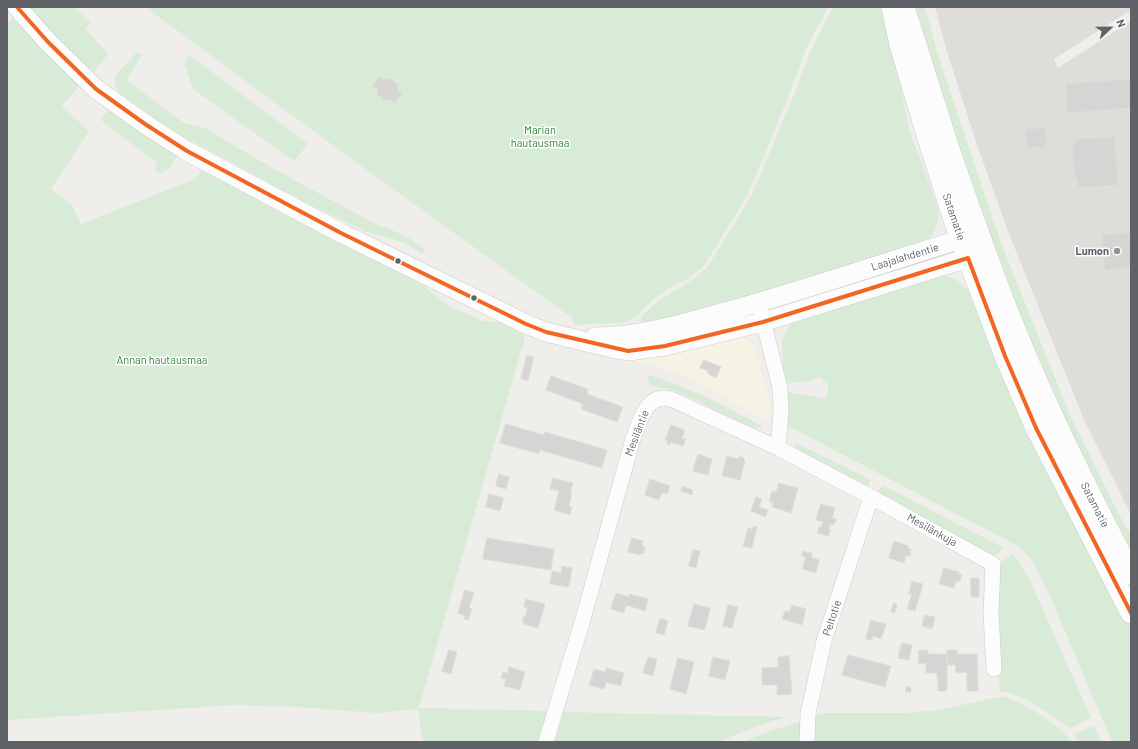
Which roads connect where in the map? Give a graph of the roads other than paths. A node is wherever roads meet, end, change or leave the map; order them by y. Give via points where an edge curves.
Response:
1 (17, 7) edge
2 (892, 7) edge
3 (904, 7) edge
4 (971, 240) junction
5 (968, 258) junction
6 (758, 302) junction
7 (763, 322) junction
8 (569, 338) junction
9 (778, 448) junction
10 (871, 497) junction
11 (1131, 574) edge
12 (1131, 614) edge
13 (994, 669) dead end
14 (546, 742) edge
15 (807, 742) edge

1 - 8 street, Laajalahdentie via 96,89 187,151 341,233 498,310 533,327
2 - 4 main road, Satamatie via 900,45 926,132
3 - 4 main road, Satamatie via 942,128
4 - 5 main road, Satamatie
4 - 6 street, Laajalahdentie
4 - 11 main road, Satamatie via 1016,330 1053,418
5 - 7 street, Laajalahdentie
5 - 12 main road, Satamatie via 1005,356 1036,428
6 - 7 street
6 - 8 street, Laajalahdentie via 628,336
7 - 8 street, Laajalahdentie via 665,346 628,351
7 - 9 street via 780,388
9 - 10 street, Mesilänkuja
9 - 14 street, Mesiläntie via 666,397 650,402 632,442
10 - 13 street, Mesilänkuja via 993,564 991,614
10 - 15 street, Peltotie via 824,641 808,714

